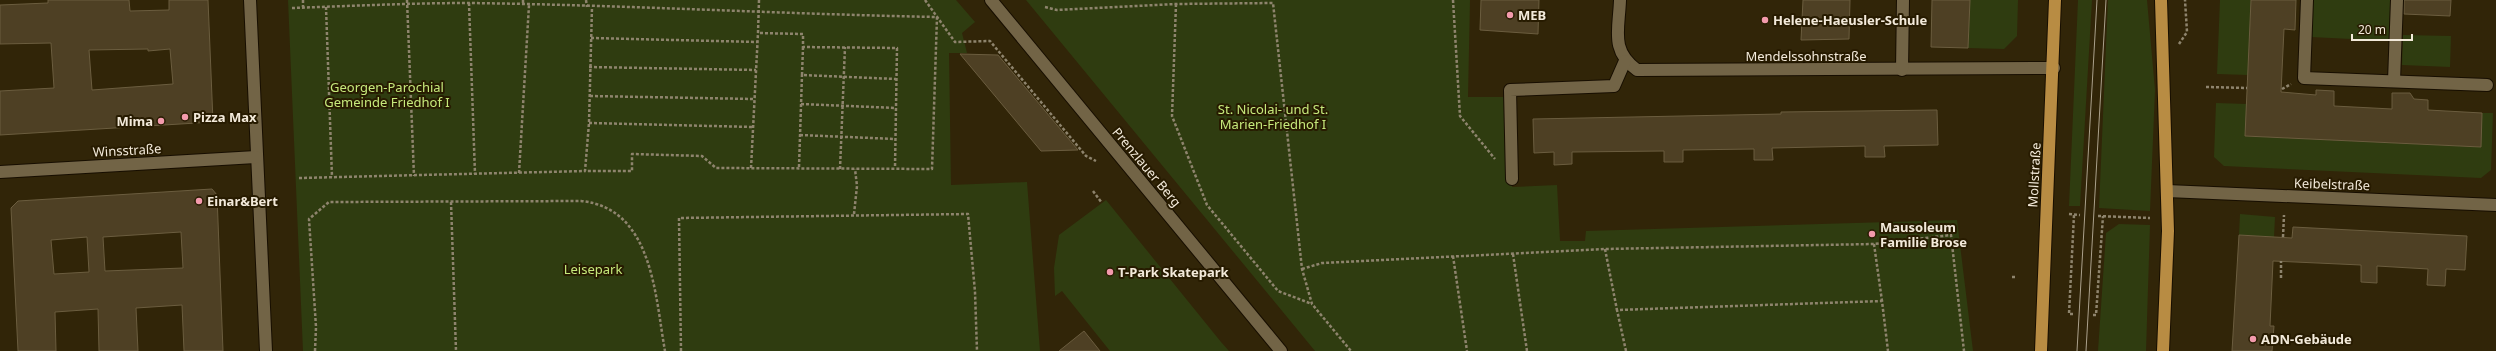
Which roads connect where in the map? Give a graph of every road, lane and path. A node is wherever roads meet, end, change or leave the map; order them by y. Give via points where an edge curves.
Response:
1 (250, 0) edge
2 (303, 0) edge
3 (407, 0) edge
4 (523, 0) edge
5 (586, 0) edge
6 (758, 0) edge
7 (926, 0) edge
8 (991, 0) edge
9 (1453, 0) edge
10 (1620, 0) edge
11 (1903, 0) edge
12 (2056, 0) edge
13 (2161, 0) edge
14 (2185, 0) edge
15 (2307, 0) edge
16 (2397, 0) edge
17 (466, 2) edge
18 (1176, 4) junction
19 (407, 5) junction
20 (523, 5) junction
21 (529, 5) junction
22 (326, 7) junction
23 (587, 7) junction
24 (592, 7) junction
25 (1044, 7) dead end
26 (292, 8) dead end
27 (303, 8) junction
28 (758, 13) junction
29 (937, 17) junction
30 (758, 33) junction
31 (591, 38) junction
32 (757, 42) junction
33 (803, 46) junction
34 (845, 47) junction
35 (2164, 58) junction
36 (1625, 61) junction
37 (590, 67) junction
38 (2054, 68) junction
39 (756, 70) junction
40 (1902, 70) junction
41 (802, 75) junction
42 (844, 77) junction
43 (896, 78) junction
44 (2394, 81) junction
45 (2487, 85) dead end
46 (2206, 87) dead end
47 (2247, 88) dead end
48 (590, 96) junction
49 (754, 99) junction
50 (801, 104) junction
51 (842, 106) junction
52 (896, 108) junction
53 (589, 123) junction
54 (753, 127) junction
55 (800, 135) junction
56 (842, 136) junction
57 (895, 139) junction
58 (256, 157) junction
59 (1096, 161) dead end
60 (799, 167) junction
61 (751, 168) junction
62 (895, 168) junction
63 (840, 169) junction
64 (855, 169) junction
65 (585, 171) junction
66 (0, 172) edge
67 (475, 174) junction
68 (519, 174) junction
69 (414, 176) junction
70 (332, 177) junction
71 (299, 178) dead end
72 (1512, 179) joint
73 (1093, 191) dead end
74 (2167, 191) junction
75 (451, 202) junction
76 (1102, 203) dead end
77 (2496, 205) edge
78 (854, 214) junction
79 (2069, 214) dead end
80 (2284, 214) dead end
81 (2074, 215) junction
82 (2080, 215) dead end
83 (2098, 216) dead end
84 (2103, 216) junction
85 (2150, 218) dead end
86 (2283, 237) dead end
87 (1874, 244) junction
88 (1605, 249) junction
89 (1513, 254) junction
90 (1454, 256) junction
91 (2281, 261) dead end
92 (1302, 269) junction
93 (2012, 277) dead end
94 (2017, 277) dead end
95 (2281, 278) dead end
96 (1882, 302) junction
97 (1312, 304) junction
98 (1617, 310) junction
99 (2073, 314) dead end
100 (2093, 315) dead end
101 (266, 351) edge
102 (315, 351) edge
103 (456, 351) edge
104 (665, 351) edge
105 (681, 351) edge
106 (977, 351) edge
107 (1281, 351) edge
108 (1351, 351) edge
109 (1467, 351) edge
110 (1527, 351) edge
111 (1626, 351) edge
112 (1888, 351) edge
113 (1964, 351) edge
114 (2041, 351) edge
115 (2163, 351) edge

1 - 58 street
2 - 27 path
3 - 19 path
4 - 20 path
5 - 23 path
6 - 28 path
7 - 29 path
8 - 107 street, Prenzlauer Berg
9 - 72 path via 1460,116
10 - 36 street via 1618,48
11 - 40 street
12 - 38 main road, Mollstraße
13 - 35 main road
14 - 35 path via 2187,32 2183,40
15 - 44 street via 2304,78
16 - 44 street
17 - 19 path
17 - 20 path
17 - 67 path
18 - 25 path via 1057,10
18 - 92 path via 1273,3
18 - 97 path via 1172,116 1207,205 1278,291
19 - 22 path
19 - 69 path
20 - 21 path
21 - 23 path
21 - 68 path
22 - 27 path
22 - 70 path
23 - 24 path
24 - 28 path
24 - 31 path
26 - 27 path
28 - 29 path
28 - 30 path
29 - 59 path via 955,42 990,41 1086,156
29 - 62 path via 932,169
30 - 32 path
30 - 33 path via 803,34
31 - 32 path
31 - 37 path
32 - 39 path
33 - 34 path
33 - 41 path
34 - 42 path
34 - 43 path via 897,48
35 - 74 main road
36 - 40 street, Mendelssohnstraße via 1637,70
36 - 72 street via 1614,86 1510,90
37 - 39 path
37 - 48 path
38 - 40 street, Mendelssohnstraße
38 - 114 main road, Mollstraße
39 - 49 path
41 - 42 path
41 - 50 path
42 - 43 path
42 - 51 path
43 - 52 path
44 - 45 street
46 - 47 path
48 - 49 path
48 - 53 path
49 - 54 path
50 - 51 path
50 - 55 path
51 - 52 path
51 - 56 path
52 - 57 path
53 - 54 path
53 - 65 path
54 - 61 path
55 - 56 path
55 - 60 path
56 - 57 path
56 - 63 path
57 - 62 path
58 - 66 street, Winsstraße
58 - 101 street
60 - 61 path
60 - 63 path
61 - 65 path via 716,168 702,156 632,154 632,171
62 - 64 path
63 - 64 path
64 - 78 path
65 - 68 path
67 - 68 path
67 - 69 path
69 - 70 path
70 - 71 path
73 - 76 path
74 - 77 street, Keibelstraße
74 - 115 main road
75 - 102 path via 329,202 309,219 316,327
75 - 103 path
75 - 104 path via 581,201 603,206 612,212 631,228 645,250
78 - 105 path via 679,218
78 - 106 path via 968,214
79 - 81 path
80 - 86 path
81 - 82 path
81 - 99 path via 2069,314
83 - 84 path
84 - 85 path
84 - 100 path via 2096,315
87 - 88 path
87 - 96 path
87 - 113 path via 1951,234
88 - 89 path
88 - 98 path
89 - 90 path
89 - 110 path
90 - 92 path via 1322,263
90 - 109 path
91 - 95 path
92 - 97 path
93 - 94 path
96 - 98 path
96 - 112 path
97 - 108 path
98 - 111 path

